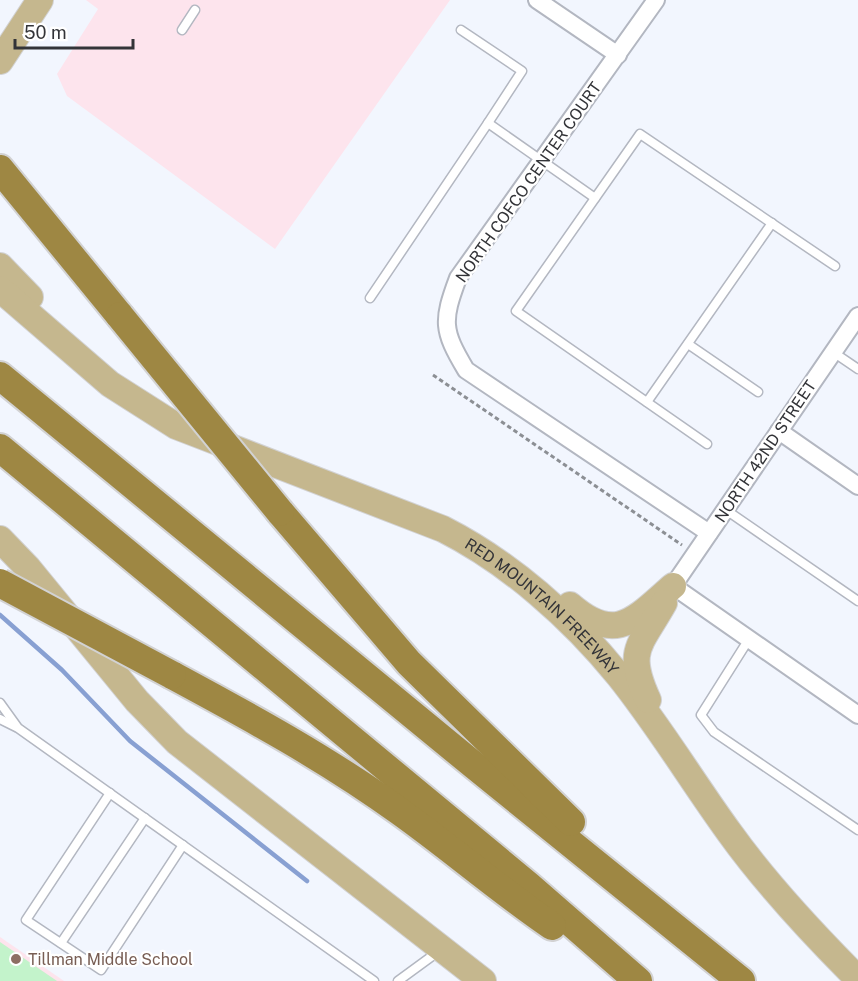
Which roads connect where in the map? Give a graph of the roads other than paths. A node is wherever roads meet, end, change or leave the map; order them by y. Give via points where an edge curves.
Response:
1 (40, 0) edge
2 (537, 0) edge
3 (656, 0) edge
4 (195, 10) dead end
5 (182, 30) dead end
6 (461, 30) dead end
7 (618, 55) junction
8 (0, 61) edge
9 (488, 123) junction
10 (542, 162) junction
11 (0, 170) edge
12 (0, 192) edge
13 (595, 198) junction
14 (772, 223) junction
15 (0, 266) edge
16 (836, 266) dead end
17 (0, 289) edge
18 (370, 298) dead end
19 (120, 316) junction
20 (858, 316) edge
21 (688, 344) junction
22 (833, 352) junction
23 (858, 369) edge
24 (0, 376) edge
25 (110, 384) junction
26 (758, 392) dead end
27 (647, 402) junction
28 (779, 431) junction
29 (707, 444) dead end
30 (0, 448) edge
31 (858, 486) edge
32 (726, 510) junction
33 (709, 533) junction
34 (0, 539) edge
35 (468, 542) junction
36 (0, 583) edge
37 (673, 586) junction
38 (858, 601) edge
39 (749, 639) junction
40 (0, 703) edge
41 (858, 715) edge
42 (0, 720) edge
43 (18, 728) junction
44 (668, 744) junction
45 (110, 793) junction
46 (145, 819) junction
47 (858, 830) edge
48 (183, 845) junction
49 (60, 943) junction
50 (442, 949) junction
51 (858, 979) edge
52 (374, 981) edge
53 (399, 981) edge
54 (483, 981) edge
55 (636, 981) edge
56 (743, 981) edge

1 - 8 main road
2 - 7 street
3 - 7 street, NORTH COFCO CENTER COURT
4 - 5 lane
6 - 9 lane via 522,71
7 - 10 street, NORTH COFCO CENTER COURT
9 - 10 lane
9 - 18 lane
10 - 13 lane
10 - 33 street, NORTH COFCO CENTER COURT via 458,278 446,311 450,344 466,370
11 - 19 highway
12 - 19 highway
13 - 14 lane via 640,134
13 - 27 lane via 516,311
14 - 16 lane
14 - 21 lane
15 - 25 main road
17 - 25 main road
19 - 56 highway, bridge via 368,617 445,700
20 - 22 street, NORTH 42ND STREET
21 - 26 lane
21 - 27 lane
22 - 23 lane
22 - 28 street, NORTH 42ND STREET
24 - 56 highway
25 - 35 main road, RED MOUNTAIN FREEWAY via 152,413 201,438 406,514
27 - 29 lane
28 - 31 street
28 - 32 street, NORTH 42ND STREET
30 - 55 highway via 529,886
32 - 33 street, NORTH 42ND STREET
32 - 38 lane
33 - 37 street, NORTH 42ND STREET
34 - 50 main road via 137,701 171,735
35 - 37 main road via 532,573 586,619 601,625 617,626 631,621
35 - 44 main road, RED MOUNTAIN FREEWAY via 551,605 588,640
36 - 55 highway, bridge via 334,767 400,811 516,901
37 - 39 street
37 - 44 main road via 635,660 637,675
39 - 41 street
39 - 47 lane via 701,715 714,732
40 - 43 lane
42 - 43 lane
43 - 45 lane
44 - 51 main road, RED MOUNTAIN FREEWAY via 760,871
45 - 46 lane
45 - 49 lane via 26,920
46 - 48 lane
46 - 49 lane
48 - 49 lane via 101,969
48 - 52 lane
50 - 53 lane
50 - 54 main road

